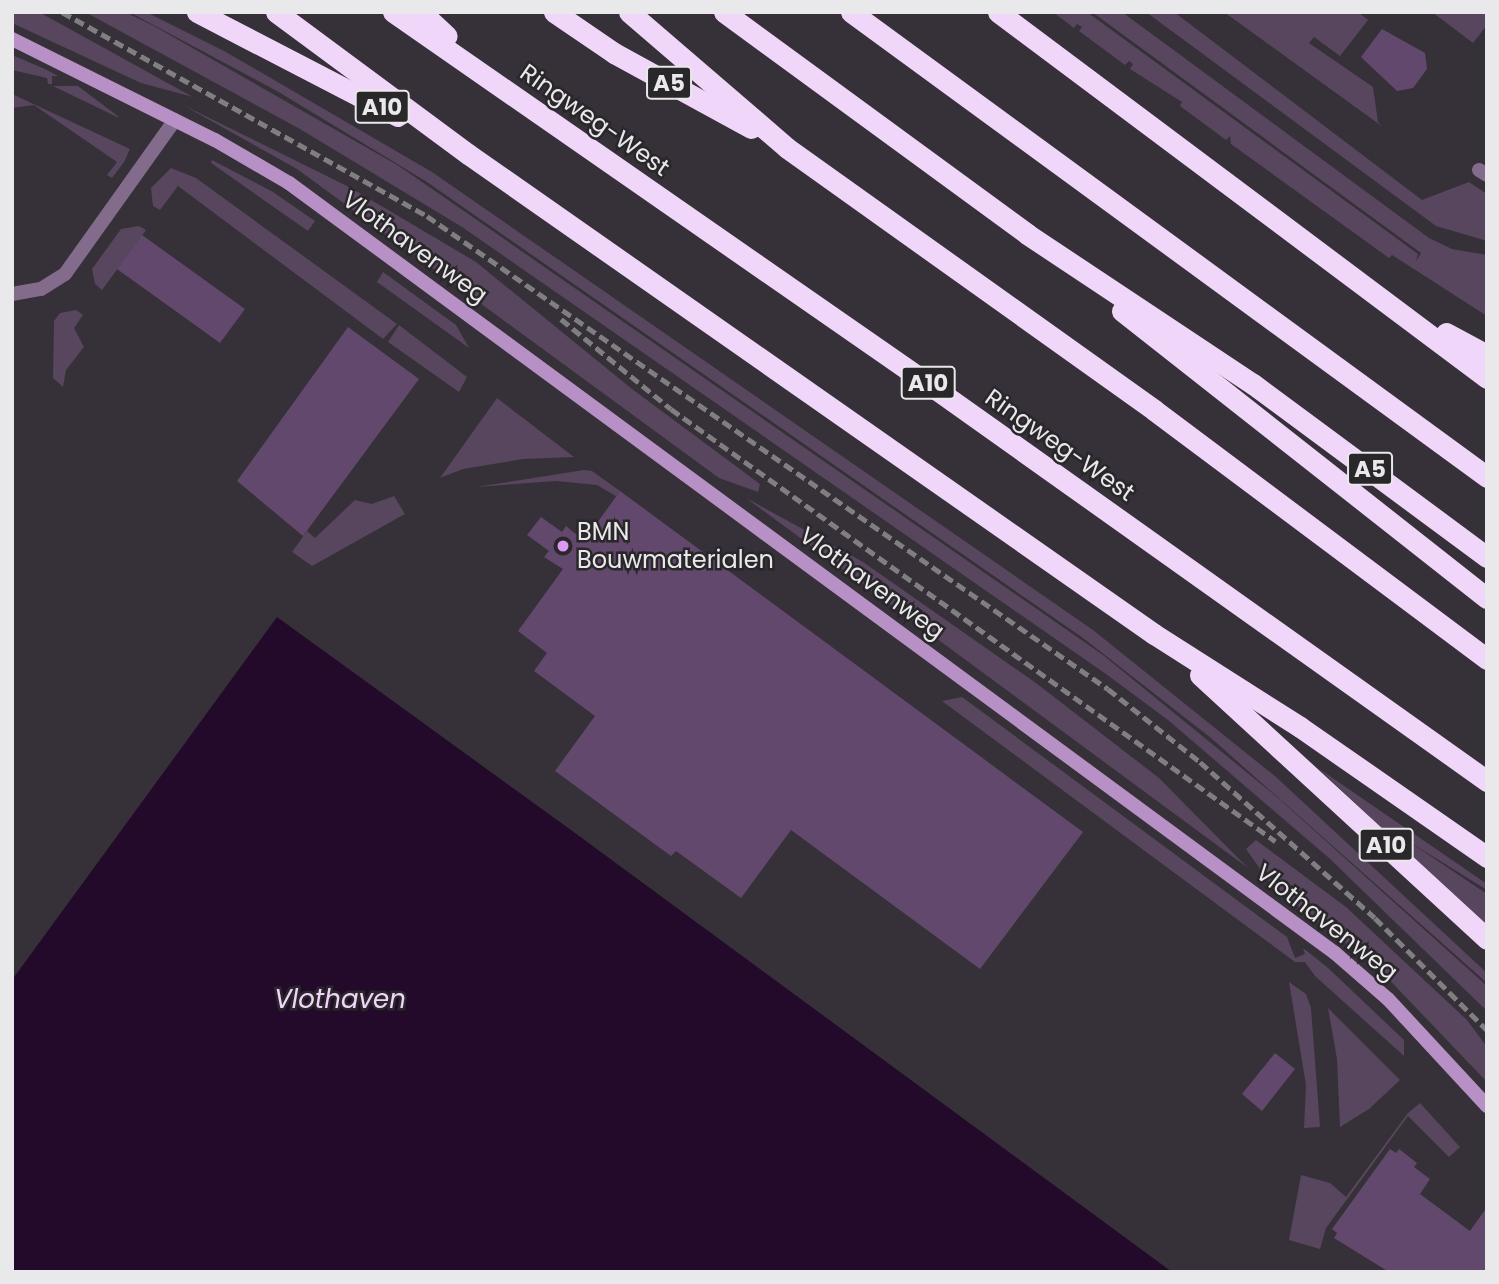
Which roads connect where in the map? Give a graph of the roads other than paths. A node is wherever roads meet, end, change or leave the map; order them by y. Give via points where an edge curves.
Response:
1 (197, 12) edge
2 (276, 12) edge
3 (393, 12) edge
4 (421, 12) edge
5 (554, 12) edge
6 (629, 12) edge
7 (724, 12) edge
8 (850, 12) edge
9 (998, 12) edge
10 (12, 39) edge
11 (497, 83) junction
12 (176, 120) junction
13 (787, 148) junction
14 (468, 154) junction
15 (1027, 234) junction
16 (12, 294) edge
17 (1390, 301) junction
18 (1487, 355) edge
19 (1487, 378) edge
20 (1487, 477) edge
21 (1487, 557) edge
22 (1487, 598) edge
23 (1154, 635) junction
24 (1487, 659) edge
25 (1487, 781) edge
26 (1487, 857) edge
27 (1487, 939) edge
28 (1487, 1106) edge

1 - 14 highway, A10 via 297,60
2 - 14 highway, A10
3 - 11 highway, Ringweg-West / A10
4 - 11 highway, Ringweg-West
5 - 13 highway, A5 via 614,53
6 - 13 highway
7 - 15 highway, A5
8 - 20 highway
9 - 17 highway
10 - 12 main road, Vlothavenweg
11 - 25 highway, Ringweg-West / A10
12 - 16 street via 65,274 41,289
12 - 28 main road, Vlothavenweg via 289,183 1323,944 1388,999
13 - 24 highway via 1154,410
14 - 23 highway, A10
15 - 21 highway, A5 via 1252,384
15 - 22 highway via 1236,404
17 - 18 highway
17 - 19 highway
23 - 26 highway, A10 via 1300,727
23 - 27 highway, A10

